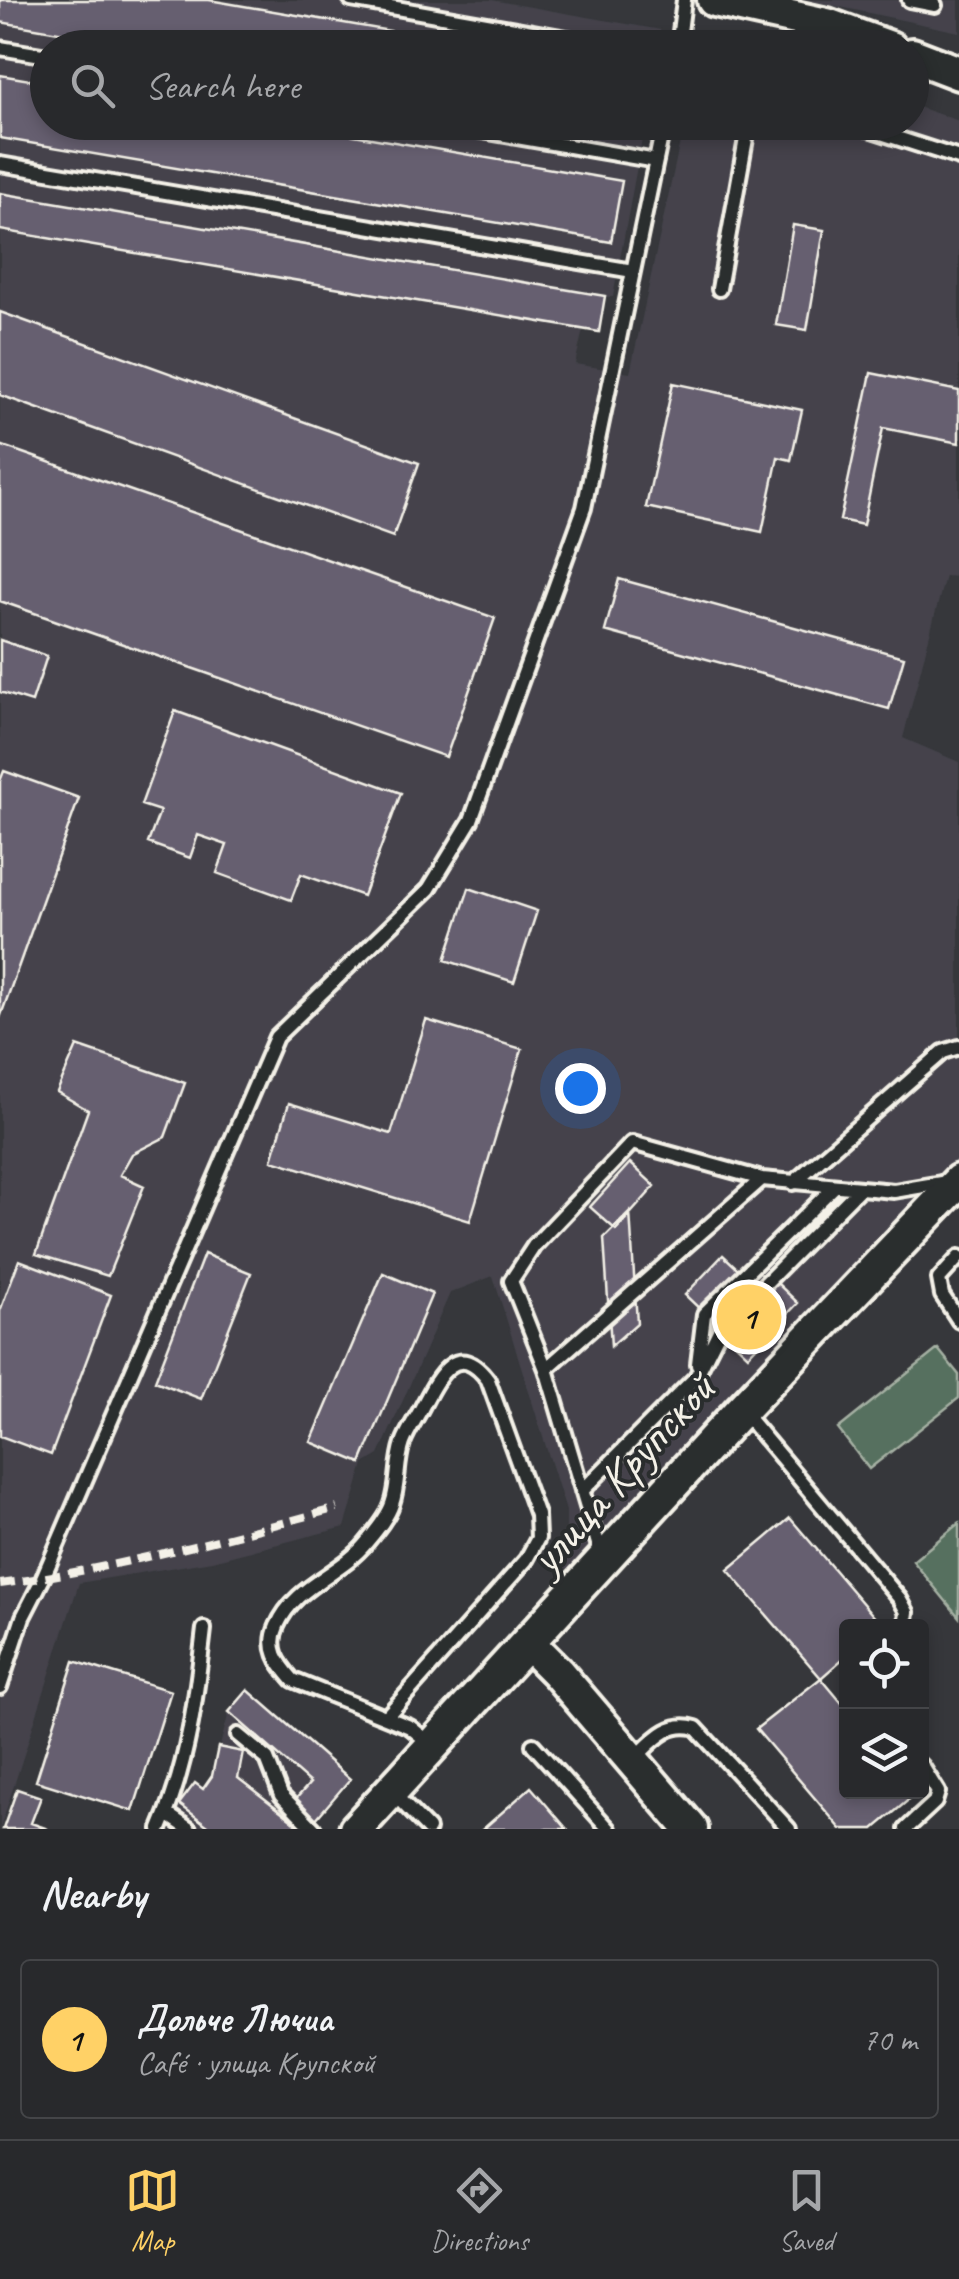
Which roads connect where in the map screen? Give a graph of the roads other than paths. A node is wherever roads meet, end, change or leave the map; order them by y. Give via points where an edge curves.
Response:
1 (351, 0) edge
2 (684, 0) edge
3 (714, 0) edge
4 (909, 0) edge
5 (935, 5) dead end
6 (521, 30) edge
7 (680, 30) edge
8 (841, 30) edge
9 (0, 48) edge
10 (30, 53) edge
11 (929, 62) edge
12 (959, 73) edge
13 (534, 140) edge
14 (660, 140) edge
15 (746, 140) edge
16 (902, 140) edge
17 (959, 158) edge
18 (656, 161) junction
19 (0, 164) edge
20 (633, 271) junction
21 (719, 289) dead end
22 (959, 1047) edge
23 (762, 1179) junction
24 (959, 1180) edge
25 (793, 1183) junction
26 (834, 1186) junction
27 (859, 1189) junction
28 (959, 1257) edge
29 (959, 1321) edge
30 (546, 1369) junction
31 (696, 1376) junction
32 (741, 1410) junction
33 (582, 1491) junction
34 (603, 1562) junction
35 (906, 1619) edge
36 (204, 1629) dead end
37 (528, 1643) junction
38 (0, 1687) edge
39 (386, 1717) junction
40 (238, 1735) dead end
41 (533, 1745) dead end
42 (434, 1746) junction
43 (632, 1761) junction
44 (929, 1777) edge
45 (392, 1792) junction
46 (166, 1814) junction
47 (160, 1829) edge
48 (189, 1829) edge
49 (314, 1829) edge
50 (356, 1829) edge
51 (428, 1829) edge
52 (610, 1829) edge
53 (691, 1829) edge
54 (789, 1829) edge
55 (906, 1829) edge

1 - 6 lane
2 - 7 lane
3 - 8 street
4 - 5 lane
9 - 10 lane
11 - 12 street
13 - 18 lane
14 - 18 lane
15 - 21 lane
16 - 17 lane
18 - 20 lane
19 - 20 lane
20 - 38 lane via 584,508 470,820 430,890 276,1037 23,1617
22 - 25 lane via 943,1052
23 - 25 lane
23 - 30 lane
23 - 30 lane via 632,1142 534,1246 511,1281
24 - 27 lane via 894,1191
24 - 32 street, улица Крупской
25 - 26 lane
26 - 27 lane
26 - 31 lane via 704,1314
27 - 31 lane via 720,1328
28 - 29 lane via 939,1279
30 - 33 lane
31 - 33 lane
32 - 34 street, улица Крупской
32 - 35 lane via 900,1599
33 - 34 lane
34 - 37 street, улица Крупской
36 - 46 lane via 194,1720
37 - 42 street, улица Крупской
37 - 43 street
39 - 39 lane via 294,1680 271,1646 277,1624 298,1597 364,1546 392,1506 403,1444 433,1387 461,1360 476,1364 488,1380 537,1516 538,1538 526,1560
39 - 42 lane
40 - 49 lane via 267,1759 281,1795
41 - 52 lane
42 - 45 street, улица Крупской
43 - 53 street
43 - 54 lane via 667,1728 696,1728
44 - 55 lane via 938,1792 935,1802
45 - 50 street, улица Крупской
45 - 51 lane
46 - 47 lane
46 - 48 lane

